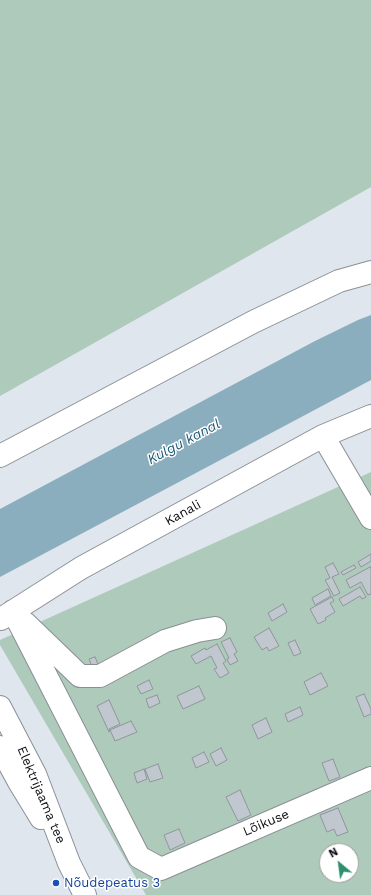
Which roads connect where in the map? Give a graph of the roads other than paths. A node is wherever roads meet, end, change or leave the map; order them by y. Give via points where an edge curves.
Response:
1 (371, 272) edge
2 (371, 416) edge
3 (323, 436) junction
4 (0, 456) edge
5 (371, 518) edge
6 (7, 616) edge
7 (215, 628) dead end
8 (0, 707) edge
9 (0, 747) edge
10 (371, 778) edge
11 (69, 863) junction
12 (85, 895) edge

1 - 4 street via 339,281 253,322
2 - 3 street, Kanali
3 - 5 street
3 - 6 street, Kanali via 81,568
6 - 7 street via 80,676 100,676 165,641
6 - 10 street, Lõikuse via 139,857 161,869
8 - 11 street, Elektrijaama tee via 35,774
9 - 11 street, Elektrijaama tee via 18,782
11 - 12 street, Elektrijaama tee

